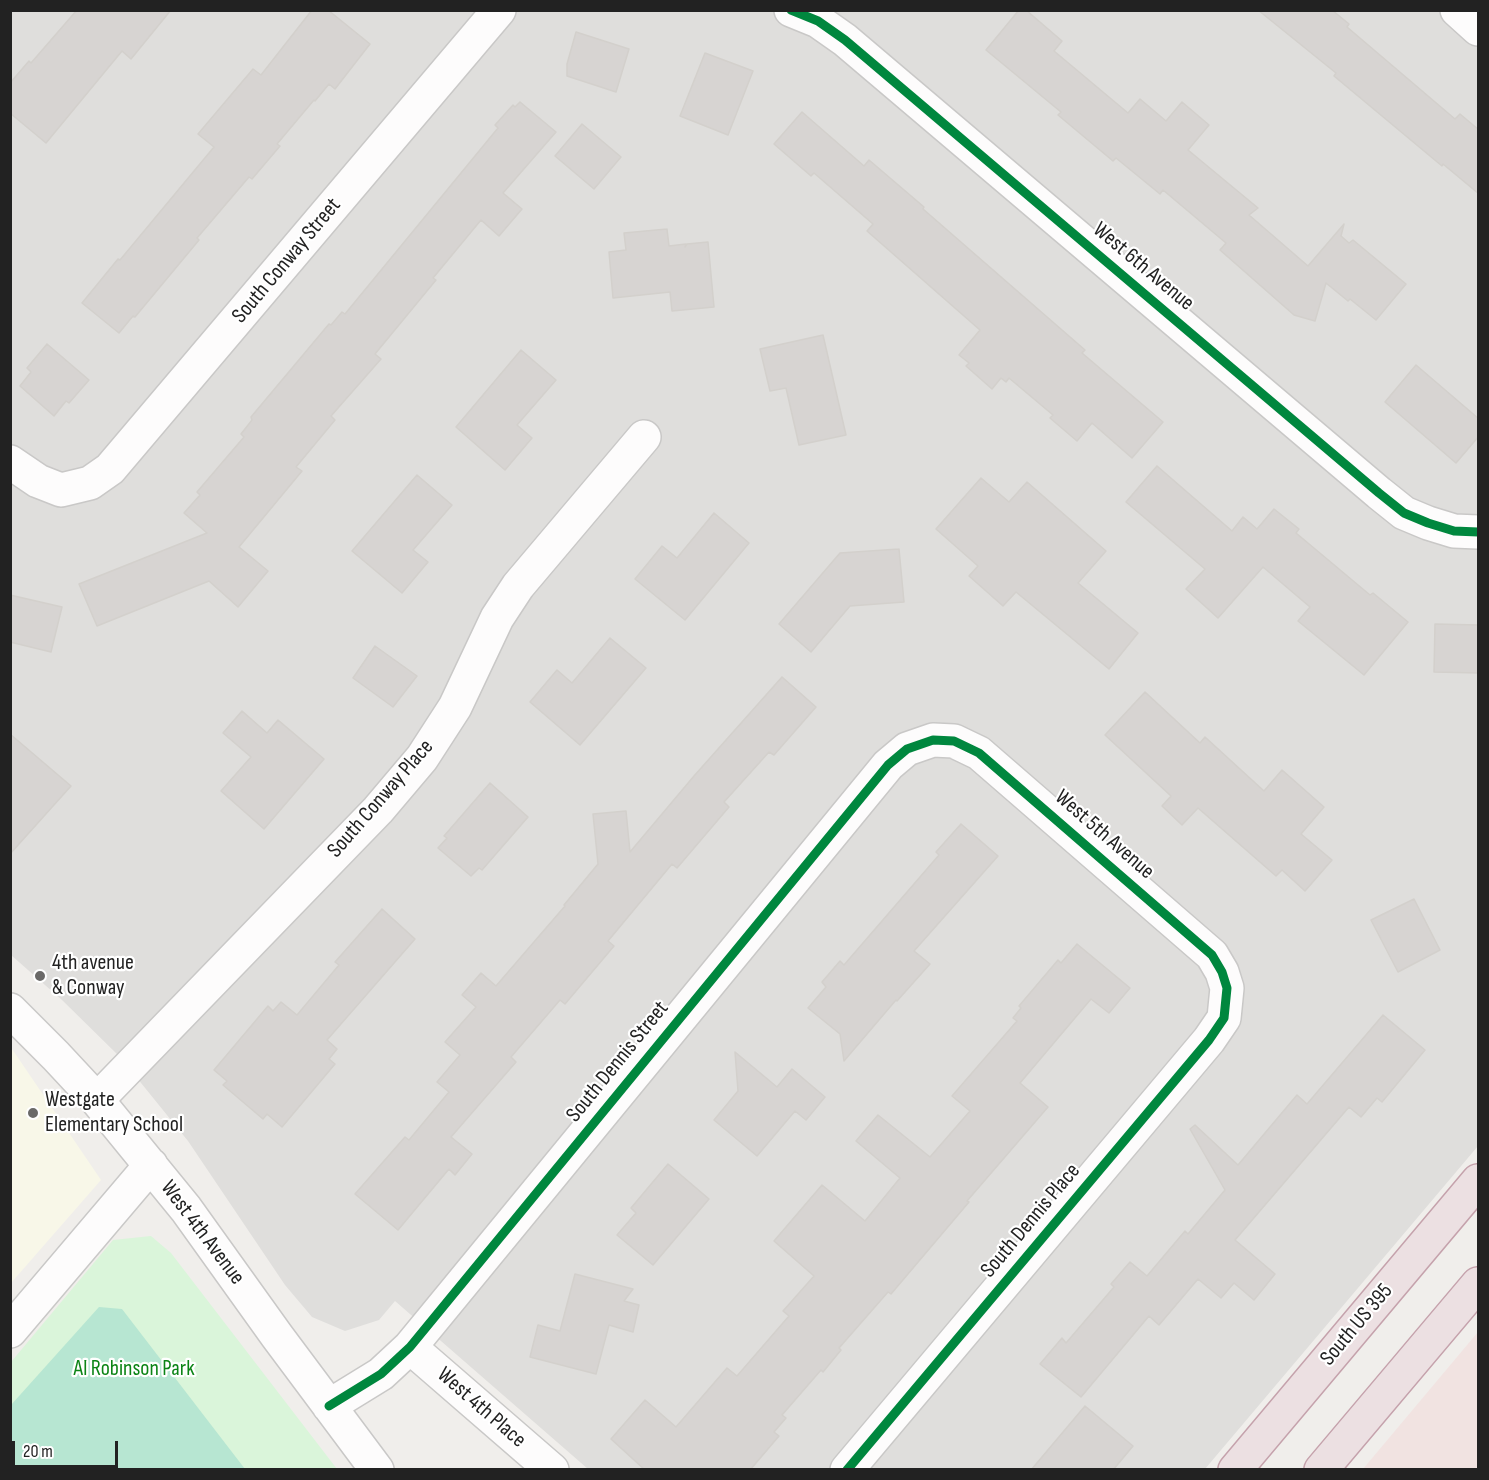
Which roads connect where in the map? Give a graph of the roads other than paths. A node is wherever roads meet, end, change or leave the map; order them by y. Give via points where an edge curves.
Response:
1 (499, 10) edge
2 (791, 10) edge
3 (1457, 10) edge
4 (1479, 29) edge
5 (644, 437) dead end
6 (10, 462) edge
7 (1479, 532) edge
8 (933, 740) joint
9 (1227, 988) joint
10 (10, 1010) edge
11 (97, 1100) junction
12 (150, 1165) junction
13 (1479, 1181) edge
14 (1479, 1284) edge
15 (10, 1331) edge
16 (410, 1347) junction
17 (329, 1406) junction
18 (376, 1470) edge
19 (552, 1470) edge
20 (847, 1470) edge
21 (1235, 1470) edge
22 (1321, 1470) edge

1 - 6 street, South Conway Street via 110,469 90,483 61,490 38,482
2 - 7 street, West 6th Avenue via 818,21 845,40 1404,513 1454,531
3 - 4 street
5 - 11 street, South Conway Place via 518,586 496,618 455,707 422,758 370,818
8 - 9 street, West 5th Avenue via 954,741 979,753 1212,955
8 - 16 street, South Dennis Street via 907,749 888,765
9 - 20 street, South Dennis Place via 1224,1017 1209,1040
10 - 11 street, West 4th Avenue
11 - 12 street, West 4th Avenue
12 - 15 street
12 - 17 street, West 4th Avenue
13 - 21 highway, South US 395
14 - 22 highway
16 - 17 street, South Dennis Street via 381,1374
16 - 19 street, West 4th Place
17 - 18 street, West 4th Avenue

